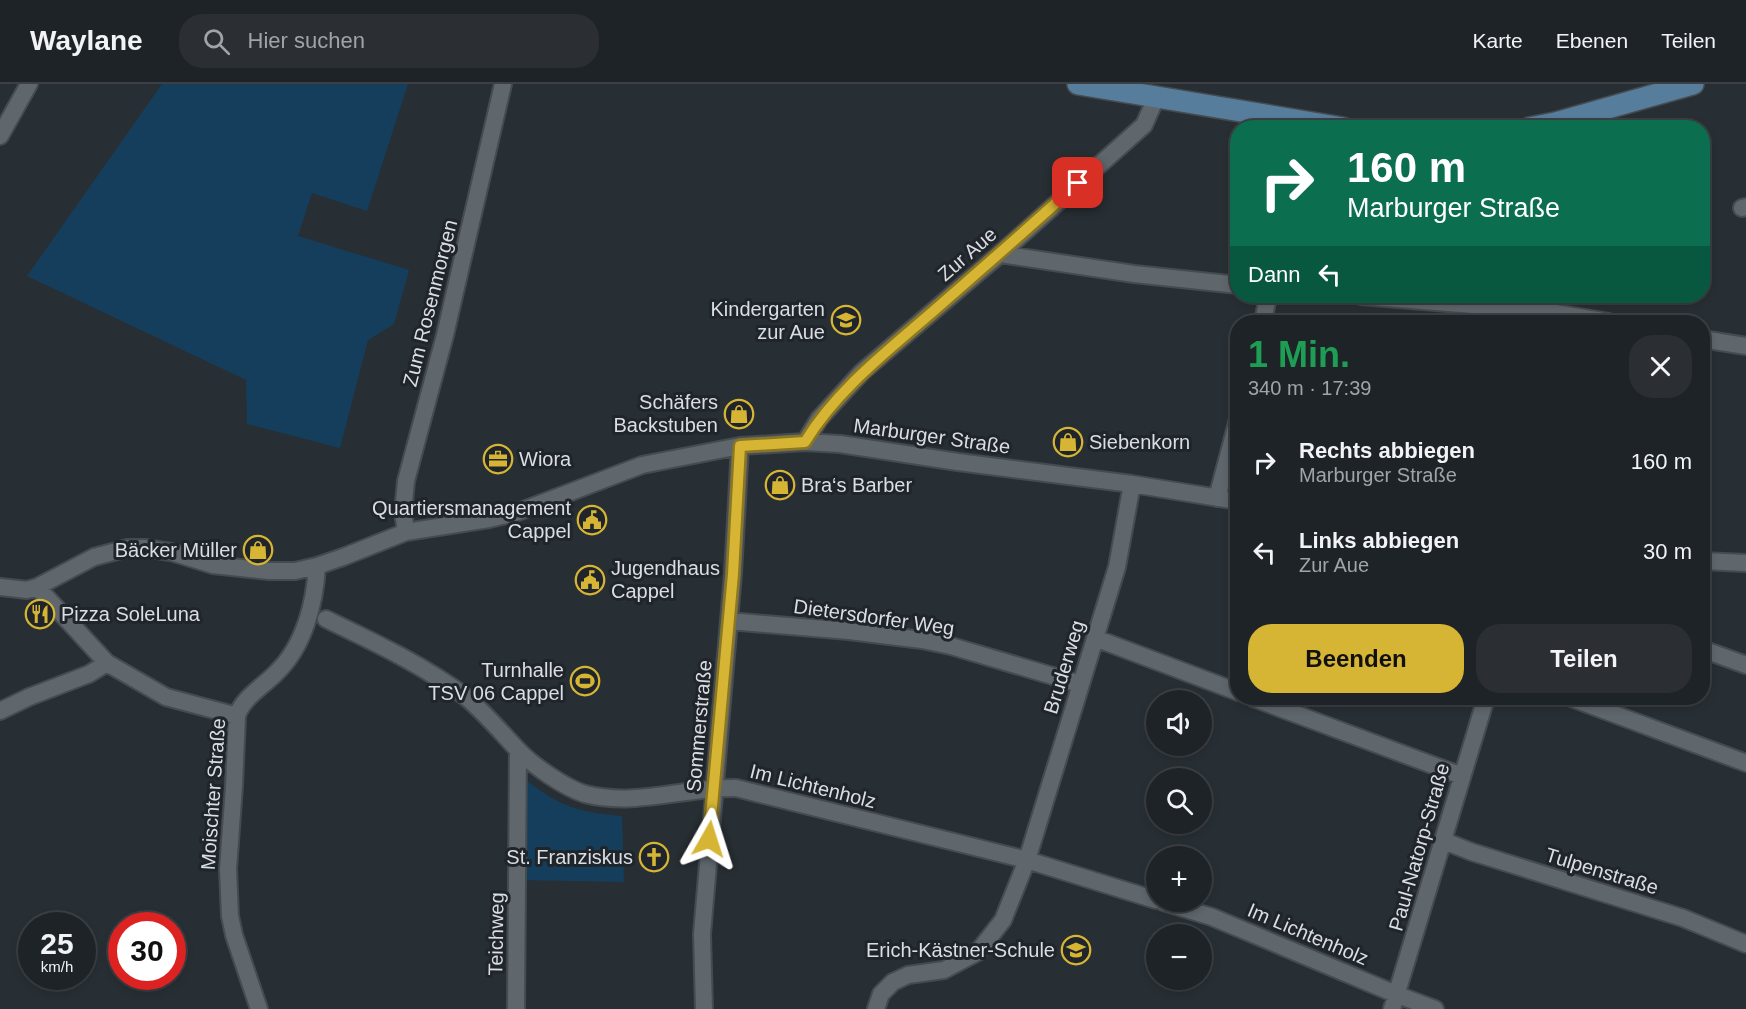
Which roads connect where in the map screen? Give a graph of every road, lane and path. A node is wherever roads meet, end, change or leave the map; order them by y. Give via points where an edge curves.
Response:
1 (29, 84) edge
2 (503, 84) edge
3 (1078, 84) edge
4 (1693, 84) edge
5 (1155, 98) junction
6 (1293, 120) edge
7 (1566, 120) edge
8 (0, 136) edge
9 (1000, 254) junction
10 (1230, 284) edge
11 (1456, 303) edge
12 (1537, 309) edge
13 (1570, 315) edge
14 (1710, 340) edge
15 (1746, 346) edge
16 (805, 442) junction
17 (740, 446) junction
18 (1230, 449) edge
19 (1132, 484) junction
20 (1217, 498) junction
21 (1230, 500) edge
22 (406, 532) junction
23 (1710, 561) edge
24 (1746, 563) edge
25 (317, 566) junction
26 (0, 587) edge
27 (37, 587) junction
28 (326, 619) dead end
29 (729, 621) junction
30 (1095, 638) junction
31 (1710, 652) edge
32 (107, 663) junction
33 (1746, 665) edge
34 (1080, 684) junction
35 (1230, 689) edge
36 (1271, 705) edge
37 (1484, 705) edge
38 (1589, 705) edge
39 (0, 711) edge
40 (237, 716) junction
41 (518, 751) junction
42 (1746, 763) edge
43 (1462, 776) junction
44 (715, 788) junction
45 (1444, 841) junction
46 (1027, 860) junction
47 (1146, 897) edge
48 (1196, 912) edge
49 (1746, 944) edge
50 (1395, 1002) edge
51 (259, 1009) edge
52 (516, 1009) edge
53 (704, 1009) edge
54 (876, 1009) edge
55 (1436, 1009) edge

1 - 8 street
2 - 22 street, Zum Rosenmorgen via 445,335 406,481
3 - 5 main road
4 - 7 main road
5 - 6 main road
5 - 9 street, Zur Aue via 1144,125
9 - 10 street
9 - 16 street, Zur Aue via 862,372 819,419
11 - 12 street
12 - 13 street
14 - 15 street
16 - 17 street, Marburger Straße
16 - 19 street, Marburger Straße
17 - 22 street, Marburger Straße via 642,465 518,512
17 - 29 street, Sommerstraße
18 - 20 street
19 - 20 street, Marburger Straße
19 - 30 street, Bruderweg via 1117,567
20 - 21 street, Marburger Straße
22 - 25 street, Marburger Straße
23 - 24 street
25 - 27 street, Marburger Straße via 295,571 251,569 213,565 171,552 128,548 94,557
25 - 40 street, Moischter Straße via 309,613 296,648
26 - 27 street
27 - 32 street
28 - 41 street, Im Lichtenholz via 403,657 445,683 485,713
29 - 34 street, Dietersdorfer Weg via 922,640
29 - 44 street, Sommerstraße
30 - 34 street, Bruderweg
30 - 35 street
31 - 33 street
32 - 39 street
32 - 40 street via 166,697
34 - 46 street, Bruderweg
36 - 43 street
37 - 43 street, Paul-Natorp-Straße
38 - 42 street
40 - 51 street, Moischter Straße via 228,869 230,916
41 - 44 street, Im Lichtenholz via 572,789 600,797 639,798
41 - 52 street, Teichweg
43 - 45 street, Paul-Natorp-Straße
44 - 46 street, Im Lichtenholz via 736,788
44 - 53 street, Sommerstraße via 702,934
45 - 49 street, Tulpenstraße via 1683,918
45 - 50 street, Paul-Natorp-Straße
46 - 47 street, Im Lichtenholz
46 - 54 street, Bruderweg via 1004,920 978,952 944,970 908,975 893,982 881,994
48 - 50 street, Im Lichtenholz
50 - 55 street, Im Lichtenholz

